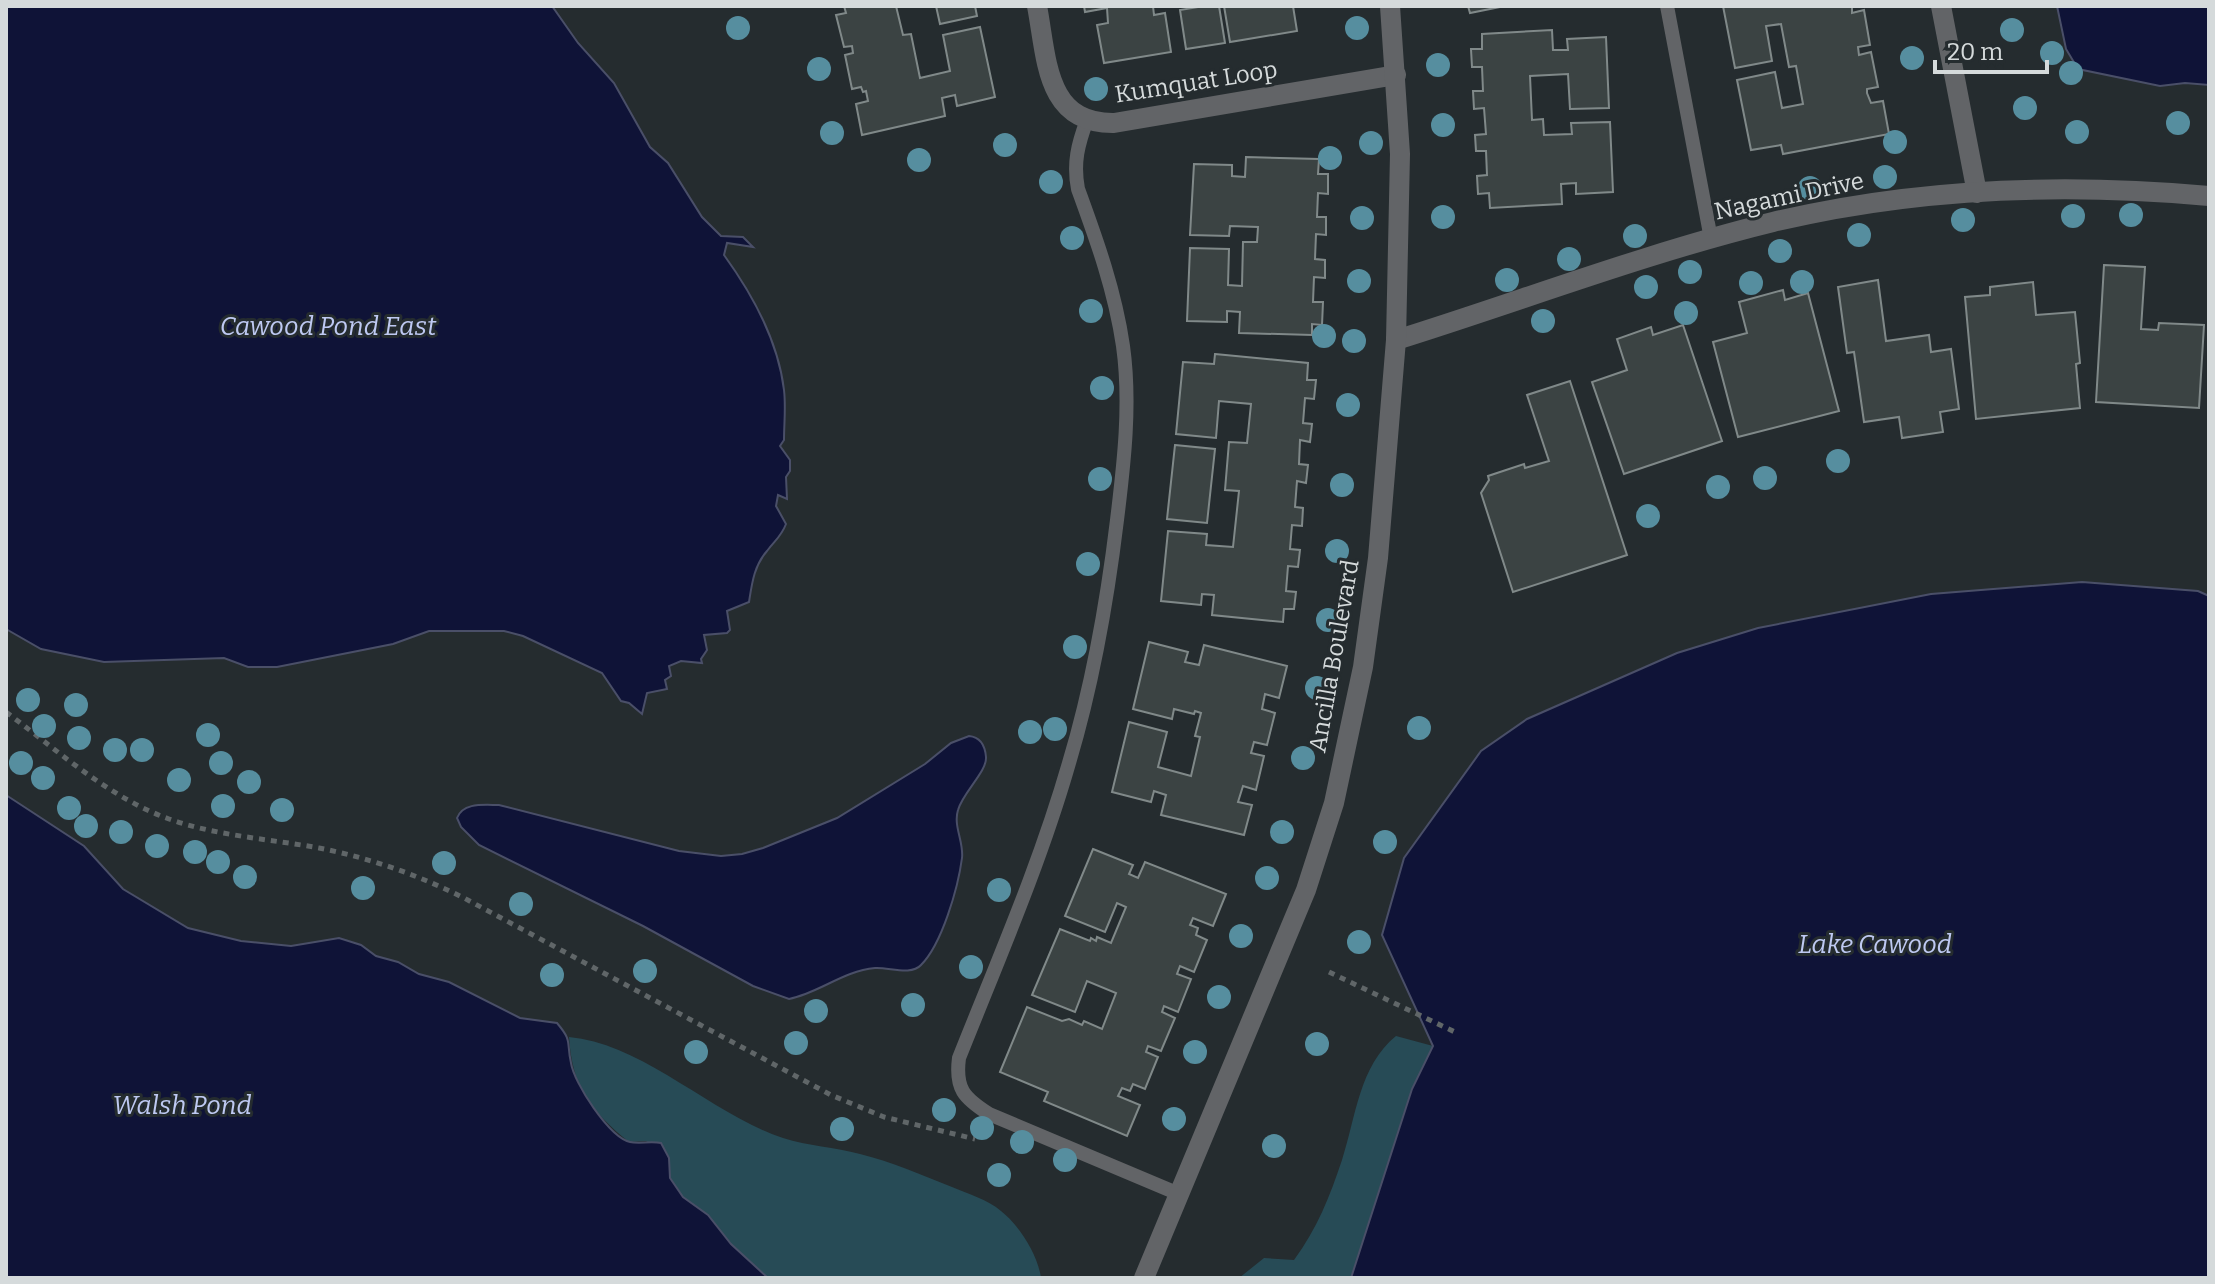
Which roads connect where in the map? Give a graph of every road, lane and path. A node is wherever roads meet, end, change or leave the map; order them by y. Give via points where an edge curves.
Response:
1 (1037, 6) edge
2 (1390, 6) edge
3 (1667, 6) edge
4 (1941, 6) edge
5 (1396, 75) junction
6 (1087, 120) junction
7 (1977, 193) junction
8 (2209, 196) edge
9 (1711, 239) junction
10 (1396, 340) junction
11 (6, 712) edge
12 (1329, 972) dead end
13 (1457, 1033) dead end
14 (981, 1140) dead end
15 (1179, 1194) junction
16 (1144, 1278) edge

1 - 6 street, Kumquat Loop via 1058,97 1074,115
2 - 5 street, Ancilla Boulevard
3 - 9 lane
4 - 7 street
5 - 6 street, Kumquat Loop via 1114,123
5 - 10 street, Ancilla Boulevard via 1401,203
6 - 15 lane via 1075,174 1110,282 1127,393 1110,586 1069,766 957,1072 961,1089 989,1114
7 - 8 street, Nagami Drive via 2090,189
7 - 9 street, Nagami Drive via 1822,212
9 - 10 street, Nagami Drive
10 - 15 street, Ancilla Boulevard via 1371,619 1334,803 1289,936
11 - 14 path via 114,793 141,807 205,829 353,856 418,876 831,1095 884,1117
12 - 13 path
15 - 16 street, Ancilla Boulevard

